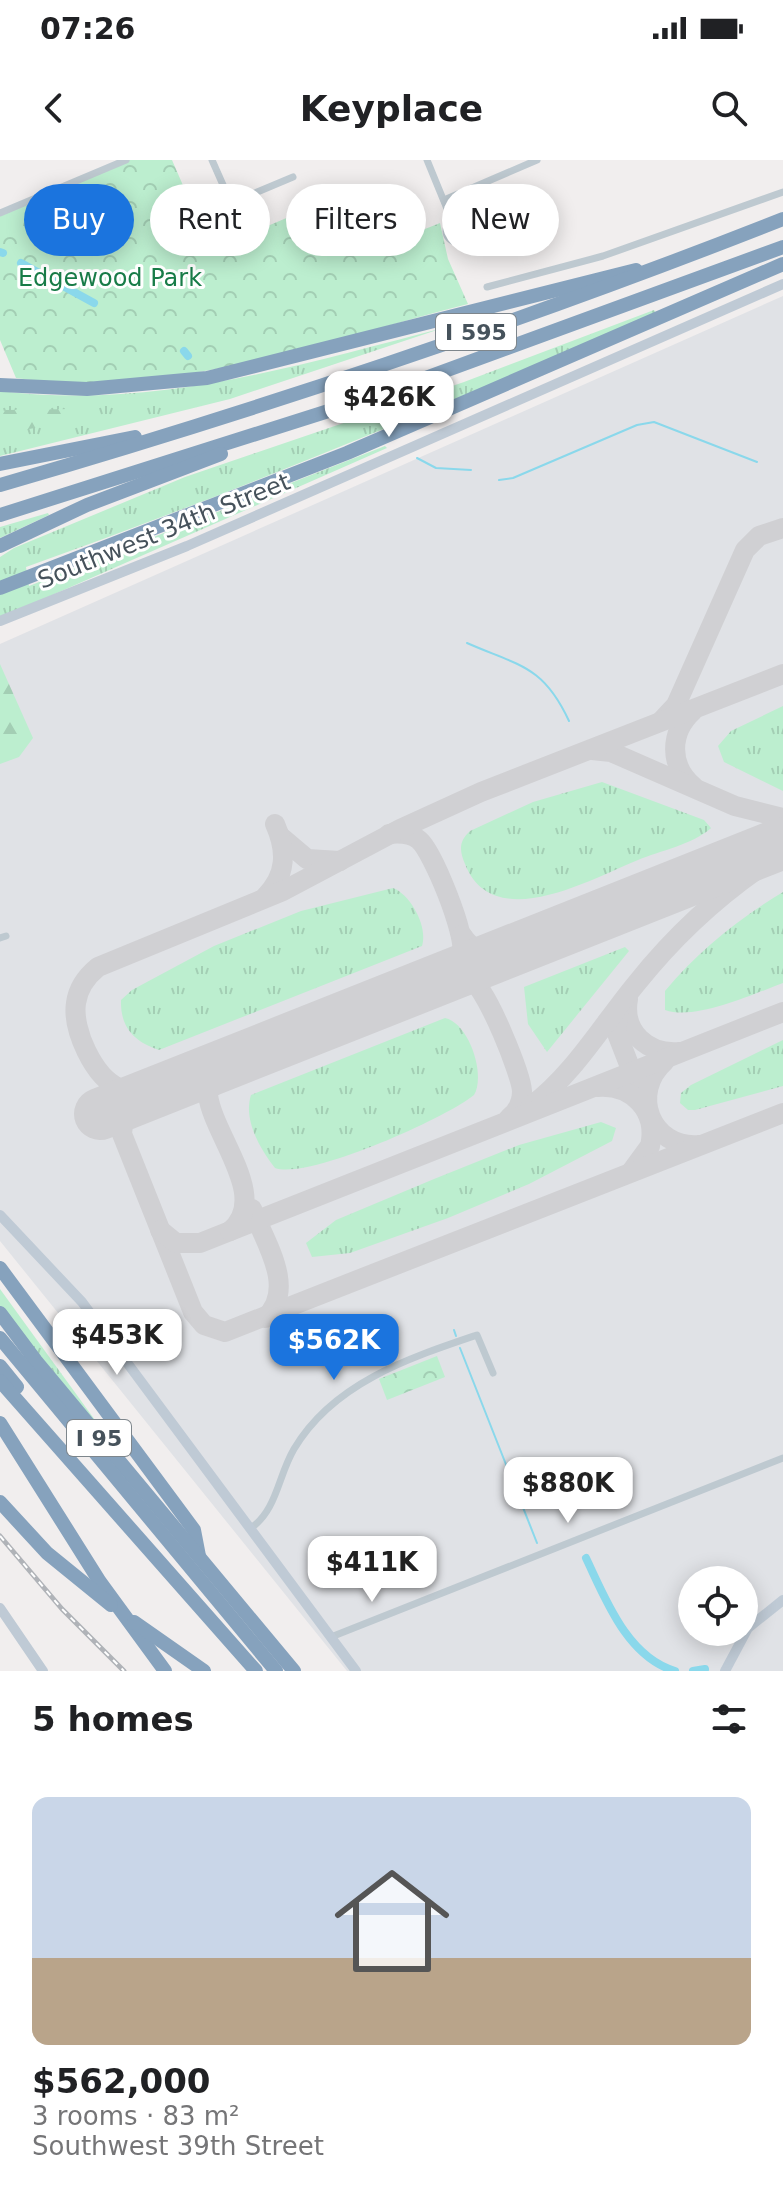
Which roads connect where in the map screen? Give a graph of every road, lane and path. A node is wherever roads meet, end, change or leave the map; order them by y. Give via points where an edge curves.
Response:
1 (126, 160) edge
2 (212, 160) edge
3 (427, 160) edge
4 (537, 160) edge
5 (293, 177) dead end
6 (223, 184) edge
7 (481, 184) edge
8 (270, 187) edge
9 (783, 192) edge
10 (442, 195) edge
11 (0, 213) edge
12 (783, 219) edge
13 (783, 247) edge
14 (783, 264) edge
15 (668, 265) junction
16 (783, 284) edge
17 (487, 287) dead end
18 (0, 385) edge
19 (171, 435) junction
20 (254, 437) junction
21 (0, 464) edge
22 (0, 485) edge
23 (0, 515) edge
24 (0, 546) edge
25 (0, 588) edge
26 (0, 621) edge
27 (0, 1215) edge
28 (0, 1268) edge
29 (0, 1313) edge
30 (0, 1336) edge
31 (0, 1366) edge
32 (493, 1373) dead end
33 (0, 1381) edge
34 (0, 1391) edge
35 (36, 1422) junction
36 (0, 1423) edge
37 (783, 1458) edge
38 (0, 1502) edge
39 (251, 1528) junction
40 (200, 1560) junction
41 (783, 1600) edge
42 (0, 1608) edge
43 (331, 1637) junction
44 (162, 1643) junction
45 (43, 1671) edge
46 (165, 1671) edge
47 (191, 1671) edge
48 (204, 1671) edge
49 (248, 1671) edge
50 (256, 1671) edge
51 (276, 1671) edge
52 (294, 1671) edge
53 (356, 1671) edge
54 (725, 1671) edge

1 - 11 street
2 - 6 street
3 - 10 street
4 - 7 street
5 - 8 street
9 - 17 street via 603,256
12 - 15 highway, I 595
13 - 20 highway, I 595 via 447,372
14 - 25 highway via 347,453
15 - 18 highway via 615,273 207,378 87,389
15 - 19 highway, I 595
16 - 26 street, Southwest 34th Street via 187,546
19 - 21 highway via 146,435
19 - 22 highway, I 595
20 - 23 highway, I 595
20 - 24 highway via 202,464 105,498
27 - 39 street via 82,1302
28 - 40 highway via 194,1530
29 - 40 highway, I 95
30 - 51 highway
31 - 35 highway via 22,1392
32 - 39 street via 477,1335 380,1373 337,1399 296,1445 271,1508
33 - 35 highway
34 - 49 highway, I 95
35 - 50 highway
36 - 46 highway
37 - 43 street
38 - 44 highway via 65,1570
39 - 43 street
40 - 52 highway, I 95
41 - 54 street via 748,1628
42 - 45 street
43 - 53 street
44 - 47 highway
44 - 48 highway

